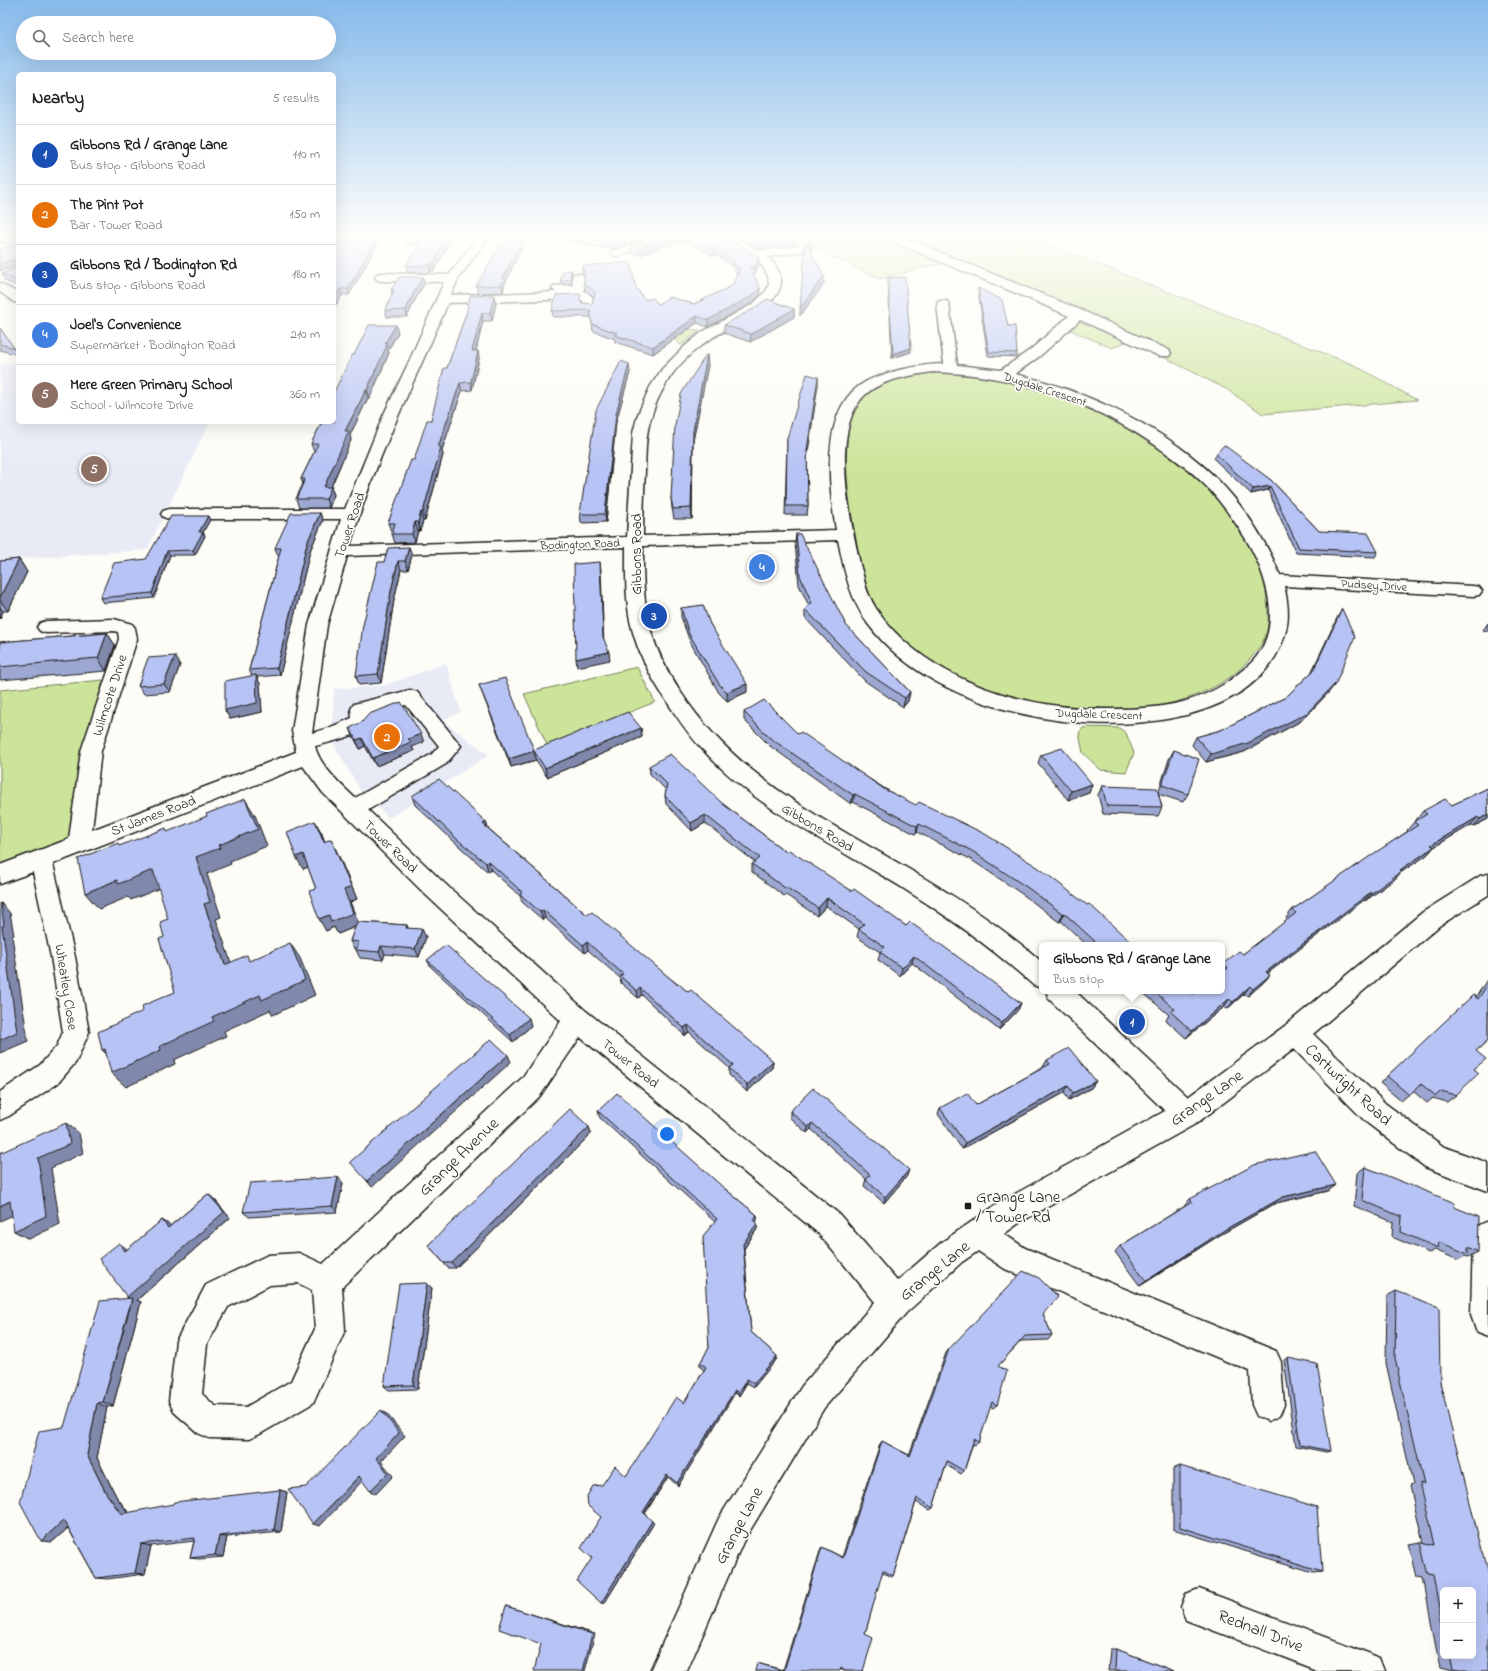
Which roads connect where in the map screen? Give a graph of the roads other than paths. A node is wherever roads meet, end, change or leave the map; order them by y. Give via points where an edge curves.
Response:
1 (436, 315) edge
2 (742, 315) edge
3 (945, 315) edge
4 (1078, 315) edge
5 (1081, 315) edge
6 (1164, 353) dead end
7 (952, 368) junction
8 (1004, 375) junction
9 (169, 514) dead end
10 (351, 514) junction
11 (844, 535) junction
12 (635, 542) junction
13 (339, 551) junction
14 (1275, 580) junction
15 (1473, 591) dead end
16 (46, 627) dead end
17 (306, 749) junction
18 (353, 809) junction
19 (80, 843) junction
20 (41, 858) junction
21 (0, 875) edge
22 (1488, 883) edge
23 (1039, 974) edge
24 (1061, 994) edge
25 (577, 1019) junction
26 (1295, 1033) junction
27 (0, 1107) edge
28 (1187, 1114) junction
29 (1488, 1177) edge
30 (978, 1234) junction
31 (1488, 1236) edge
32 (327, 1281) junction
33 (895, 1302) junction
34 (1488, 1322) edge
35 (1268, 1405) dead end
36 (1199, 1607) dead end
37 (668, 1671) edge
38 (1368, 1671) edge

1 - 10 street, Tower Road via 390,416
2 - 12 street, Gibbons Road via 702,338 664,375 654,395 643,419 640,438
3 - 7 street
4 - 8 street via 1035,353
5 - 6 street
7 - 8 street, Dugdale Crescent
7 - 11 street, Dugdale Crescent via 932,368 887,377 870,385 856,396 842,423 837,465
8 - 14 street, Dugdale Crescent via 1092,404 1131,424 1180,455 1215,486 1252,534
9 - 10 street
10 - 13 street, Tower Road
11 - 12 street, Bodington Road
11 - 14 street, Dugdale Crescent via 859,593 875,622 899,647 933,670 982,694 1036,710 1063,714 1160,714 1182,710 1224,694 1251,675 1264,662 1273,647 1280,604
12 - 13 street, Bodington Road
12 - 23 street, Gibbons Road via 637,612 648,653 672,698 709,745 753,785 778,803 965,916
13 - 17 street, Tower Road via 318,625 302,731
14 - 15 street, Pudsey Drive
16 - 19 street, Wilmcote Drive via 114,625 126,628 128,638 91,751
17 - 18 street, Tower Road via 330,787
17 - 18 street, St James Road via 362,721 361,709 410,697 451,746 439,759
17 - 19 street, St James Road
18 - 25 street, Tower Road via 435,889
19 - 20 street, St James Road
20 - 21 street, St James Road
20 - 27 street, Wheatley Close via 76,1032 67,1054 49,1074
22 - 26 street, Grange Lane via 1431,919
24 - 28 street
25 - 32 street, Grange Avenue via 530,1087
25 - 33 street, Tower Road via 829,1224
26 - 28 street, Grange Lane
26 - 29 street, Cartwright Road via 1376,1113 1435,1157
28 - 30 street, Grange Lane via 1009,1213
30 - 33 street, Grange Lane via 952,1252
30 - 35 street via 1015,1259 1264,1362
31 - 34 street
32 - 32 street via 330,1330 302,1392 249,1423 209,1422 184,1401 192,1341 217,1296 268,1270 299,1268
33 - 37 street, Grange Lane via 813,1397 732,1530
36 - 38 street, Rednall Drive

